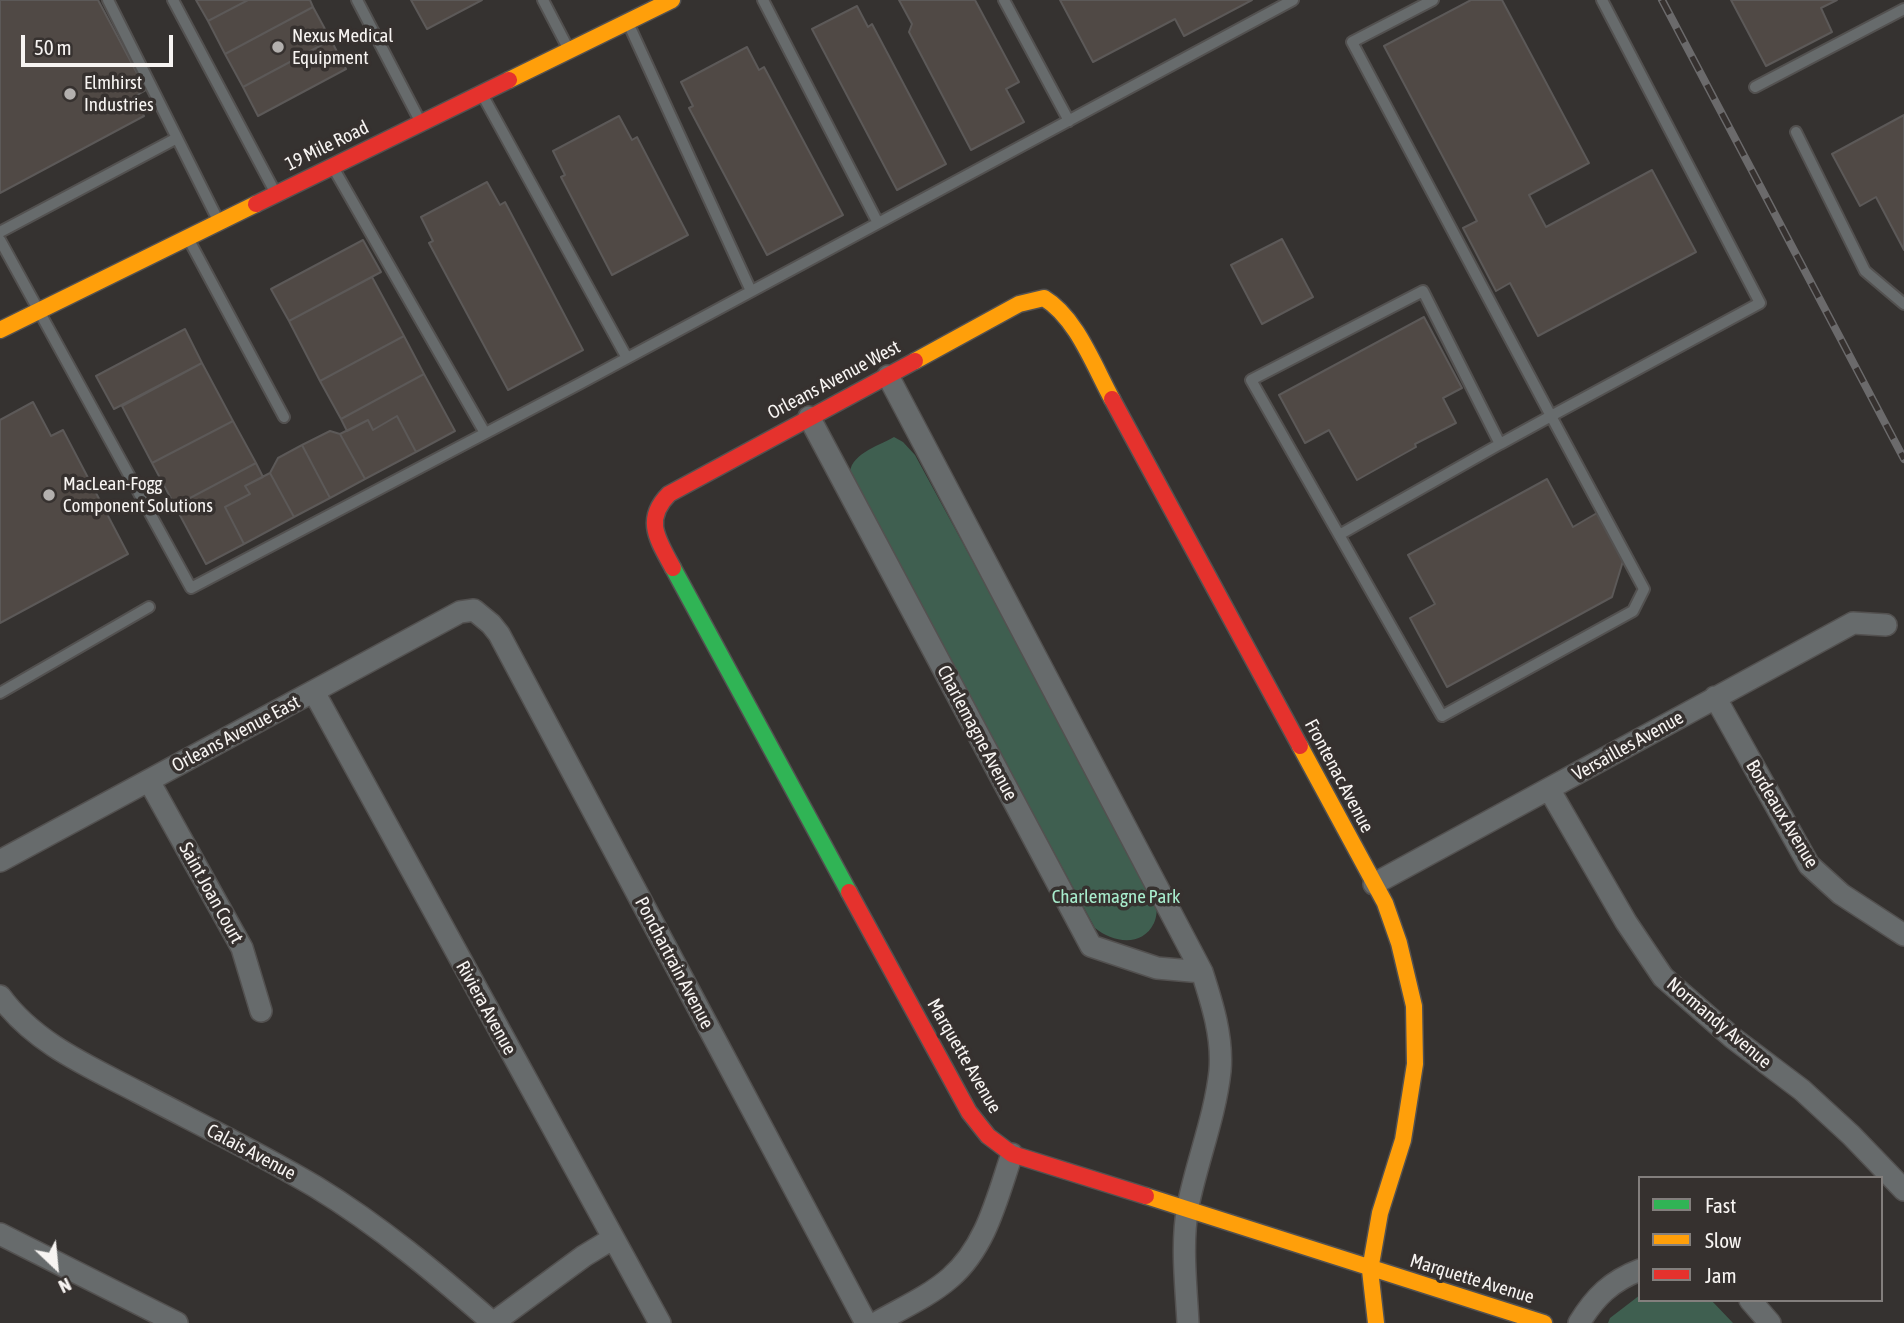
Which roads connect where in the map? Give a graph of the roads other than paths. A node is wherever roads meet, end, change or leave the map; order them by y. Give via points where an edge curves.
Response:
1 (108, 0) edge
2 (173, 0) edge
3 (357, 0) edge
4 (543, 0) edge
5 (672, 0) edge
6 (763, 0) edge
7 (1004, 0) edge
8 (1293, 0) edge
9 (1433, 0) edge
10 (1602, 0) edge
11 (1901, 6) edge
12 (628, 22) junction
13 (569, 51) junction
14 (1755, 87) dead end
15 (481, 94) junction
16 (1069, 121) junction
17 (421, 123) junction
18 (1796, 132) dead end
19 (177, 138) junction
20 (333, 167) junction
21 (276, 194) junction
22 (219, 222) junction
23 (878, 223) junction
24 (0, 232) edge
25 (187, 238) junction
26 (0, 240) edge
27 (751, 291) junction
28 (1044, 298) joint
29 (1904, 304) edge
30 (38, 311) junction
31 (0, 330) edge
32 (627, 358) junction
33 (888, 376) junction
34 (1551, 416) junction
35 (284, 417) dead end
36 (809, 417) junction
37 (485, 433) junction
38 (1500, 444) junction
39 (653, 513) joint
40 (1339, 535) junction
41 (149, 607) dead end
42 (474, 610) joint
43 (1885, 625) dead end
44 (314, 691) junction
45 (0, 693) edge
46 (1715, 697) junction
47 (149, 781) junction
48 (1549, 789) junction
49 (0, 861) edge
50 (1374, 884) junction
51 (1904, 935) edge
52 (1202, 972) junction
53 (0, 996) edge
54 (261, 1011) dead end
55 (1012, 1154) junction
56 (1904, 1190) edge
57 (1188, 1208) junction
58 (612, 1239) junction
59 (3, 1243) edge
60 (1370, 1270) junction
61 (1638, 1271) edge
62 (1752, 1302) edge
63 (177, 1323) edge
64 (493, 1323) edge
65 (660, 1323) edge
66 (866, 1323) edge
67 (876, 1323) edge
68 (1188, 1323) edge
69 (1376, 1323) edge
70 (1544, 1323) edge
71 (1579, 1323) edge
72 (1770, 1323) edge

1 - 19 lane
2 - 21 lane
3 - 17 lane
4 - 13 lane
5 - 12 street, 19 Mile Road
6 - 23 lane
7 - 16 lane
8 - 16 lane
9 - 34 lane via 1352,43
10 - 34 lane via 1760,303
11 - 14 lane
12 - 13 street, 19 Mile Road
12 - 27 lane
13 - 15 street, 19 Mile Road
15 - 17 street, 19 Mile Road
15 - 32 lane
16 - 23 lane
17 - 20 street, 19 Mile Road
18 - 29 lane via 1865,271
19 - 22 lane
19 - 24 lane
20 - 21 street, 19 Mile Road
20 - 37 lane
21 - 22 street, 19 Mile Road
22 - 25 street, 19 Mile Road
23 - 27 lane
25 - 30 street, 19 Mile Road
25 - 35 lane
26 - 30 lane
27 - 32 lane
28 - 33 street, Orleans Avenue West via 1019,304
28 - 50 street, Frontenac Avenue via 1069,320
30 - 31 street, 19 Mile Road
30 - 37 lane via 191,588
32 - 37 lane
33 - 36 street, Orleans Avenue West
33 - 52 street
34 - 38 lane
34 - 40 lane via 1644,589 1633,611 1442,716
36 - 39 street, Orleans Avenue West via 669,494
36 - 52 street, Charlemagne Avenue via 1091,946 1157,968
38 - 40 lane
38 - 40 lane via 1423,291 1251,380
39 - 55 street, Marquette Avenue via 665,552 969,1112 986,1135
41 - 45 lane
42 - 44 street, Orleans Avenue East via 460,612
42 - 66 street, Ponchartrain Avenue via 499,634
43 - 46 street, Versailles Avenue via 1853,623
44 - 47 street, Orleans Avenue East
44 - 58 street, Riviera Avenue
46 - 48 street, Versailles Avenue
46 - 51 street, Bordeaux Avenue via 1809,866 1841,894
47 - 49 street, Orleans Avenue East
47 - 54 street, Saint Joan Court via 242,948
48 - 50 street, Versailles Avenue
48 - 56 street, Normandy Avenue via 1663,976 1733,1038 1802,1090
50 - 60 street, Frontenac Avenue via 1399,943 1414,1006 1415,1052 1403,1140 1380,1213
52 - 57 street via 1214,1008 1220,1069
53 - 64 street, Calais Avenue via 57,1050 315,1186 357,1213
55 - 57 street, Marquette Avenue
55 - 67 street via 989,1222 966,1262 940,1285
57 - 60 street, Marquette Avenue
57 - 68 street
58 - 64 street
58 - 65 street, Riviera Avenue
59 - 63 street via 84,1275
60 - 69 street, Frontenac Avenue
60 - 70 street, Marquette Avenue
61 - 71 street via 1599,1294
62 - 72 street

